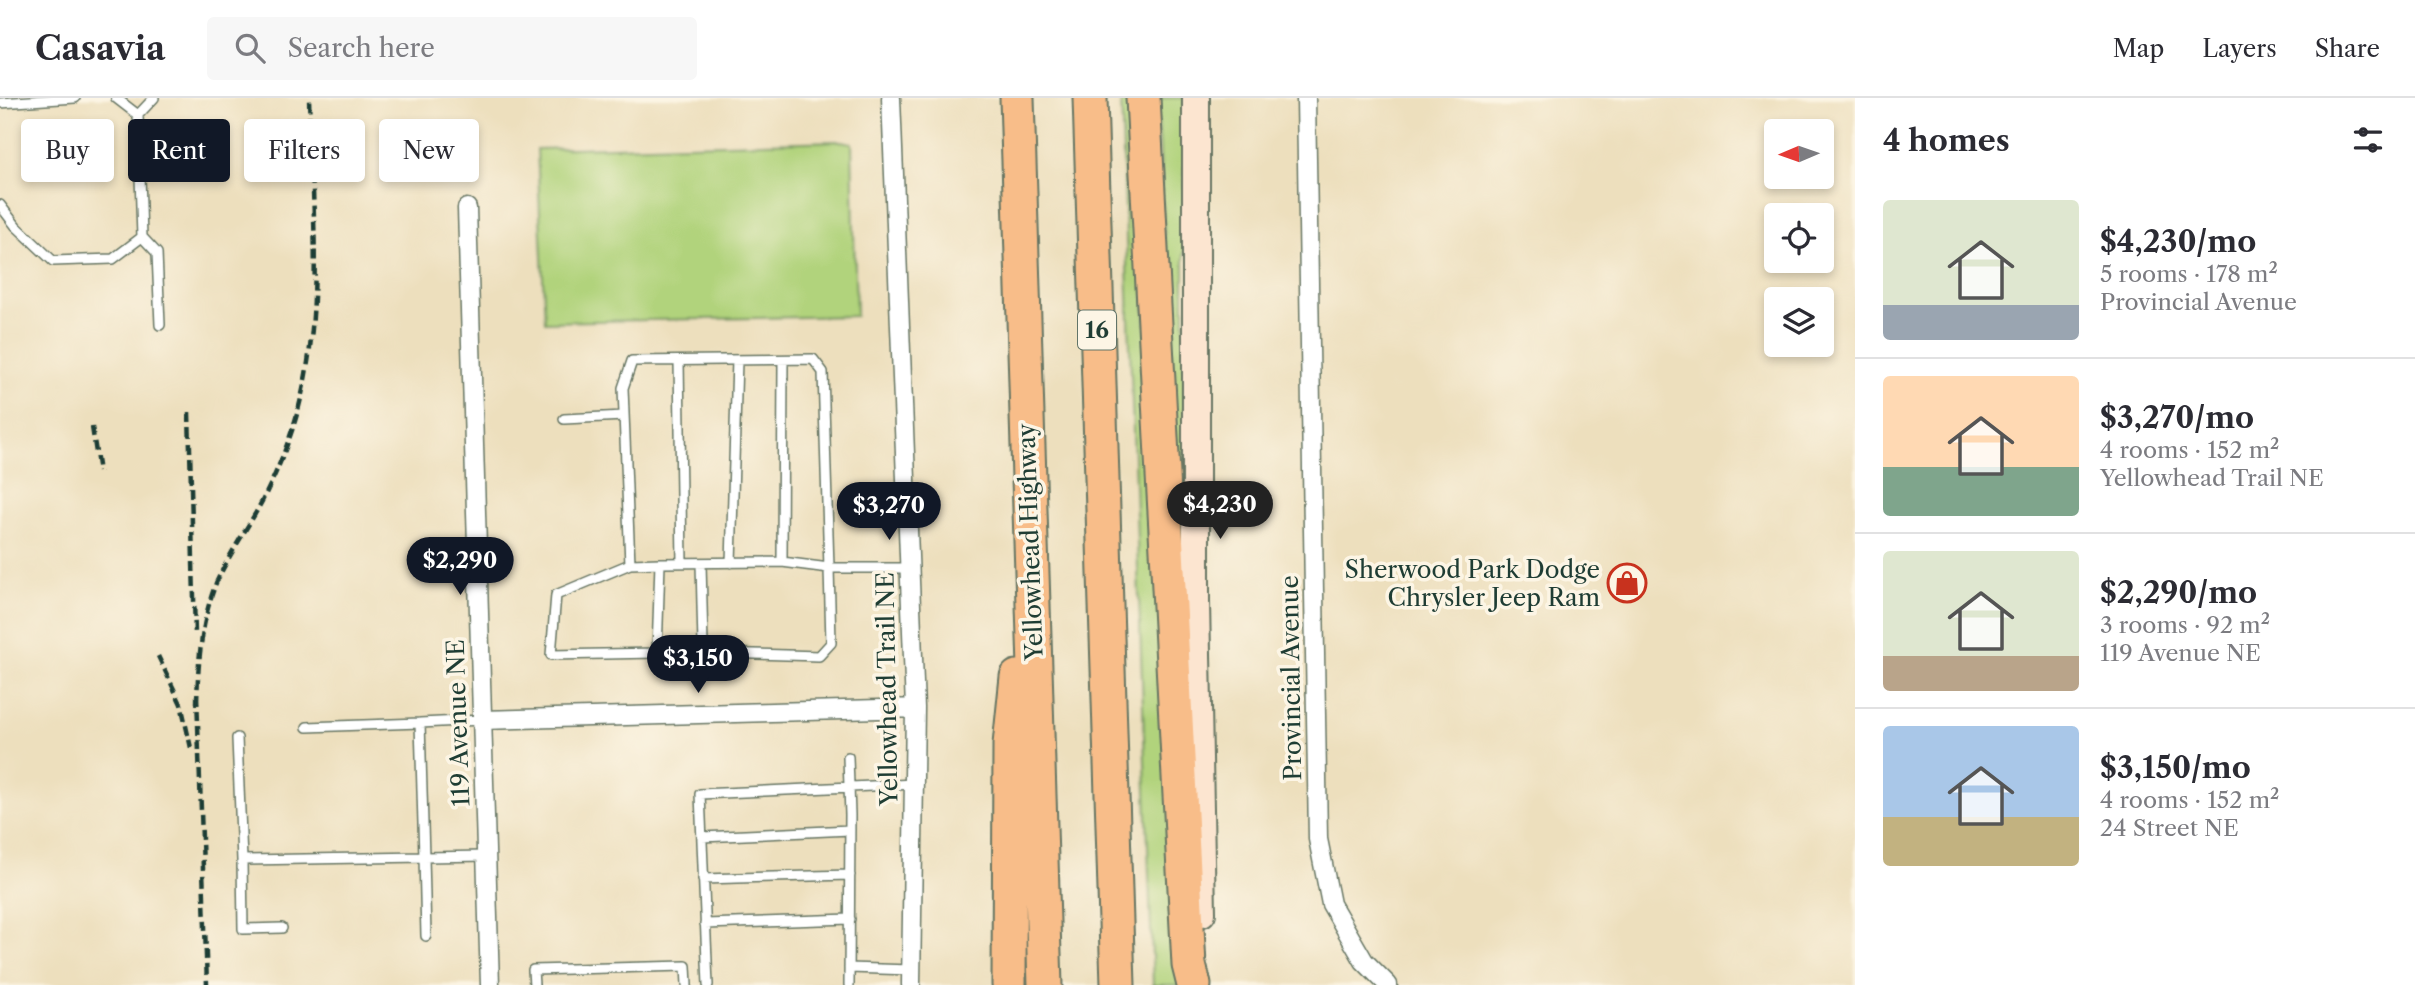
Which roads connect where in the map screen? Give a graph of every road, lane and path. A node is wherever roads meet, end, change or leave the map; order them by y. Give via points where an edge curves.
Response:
1 (65, 98) edge
2 (75, 98) edge
3 (116, 98) edge
4 (154, 98) edge
5 (891, 98) edge
6 (1017, 98) edge
7 (1090, 98) edge
8 (1143, 98) edge
9 (1196, 98) edge
10 (1306, 98) edge
11 (0, 103) edge
12 (138, 115) junction
13 (0, 205) edge
14 (467, 208) dead end
15 (142, 237) junction
16 (160, 325) dead end
17 (737, 360) junction
18 (783, 360) junction
19 (679, 361) junction
20 (624, 416) junction
21 (565, 419) dead end
22 (1031, 550) junction
23 (782, 562) junction
24 (660, 563) junction
25 (682, 563) junction
26 (701, 563) junction
27 (731, 563) junction
28 (629, 564) junction
29 (829, 568) junction
30 (910, 568) junction
31 (915, 708) junction
32 (482, 720) junction
33 (420, 723) junction
34 (307, 727) dead end
35 (237, 738) dead end
36 (848, 757) dead end
37 (915, 784) junction
38 (848, 788) junction
39 (850, 830) junction
40 (702, 837) junction
41 (487, 856) junction
42 (424, 857) junction
43 (242, 860) junction
44 (850, 875) junction
45 (704, 879) junction
46 (849, 919) junction
47 (705, 924) junction
48 (282, 928) dead end
49 (426, 936) dead end
50 (849, 968) junction
51 (911, 978) edge
52 (490, 985) edge
53 (534, 985) edge
54 (687, 985) edge
55 (708, 985) edge
56 (849, 985) edge
57 (1009, 985) edge
58 (1045, 985) edge
59 (1118, 985) edge
60 (1194, 985) edge
61 (1205, 985) edge
62 (1388, 985) edge

1 - 2 lane
1 - 11 lane
3 - 12 lane
4 - 12 lane
5 - 30 street, Yellowhead Trail NE
6 - 22 highway, Yellowhead Highway
7 - 59 highway, 16
8 - 60 highway via 1188,951
9 - 61 main road via 1196,602
10 - 62 street, Provincial Avenue via 1318,839 1331,904 1364,961
12 - 15 lane
13 - 15 lane via 53,261 113,259
14 - 32 street, 119 Avenue NE
15 - 16 lane via 157,253
17 - 18 lane
17 - 19 lane
17 - 27 lane
18 - 23 lane
18 - 29 lane via 813,359 823,372
19 - 20 lane via 632,361 623,388
19 - 25 lane
20 - 21 lane
20 - 28 lane
22 - 57 highway via 1010,745
22 - 58 highway, Yellowhead Highway
23 - 27 lane
23 - 29 lane
24 - 25 lane
24 - 28 lane
24 - 28 lane via 657,653 551,655 556,595
25 - 26 lane
26 - 27 lane
26 - 29 lane via 703,646 719,653 819,656 831,643
29 - 30 lane
30 - 31 street, Yellowhead Trail NE
31 - 32 street
31 - 37 street, Yellowhead Trail NE
32 - 33 lane
32 - 41 street, 119 Avenue NE
33 - 34 lane
33 - 42 lane
35 - 43 lane
36 - 38 lane
37 - 38 lane
37 - 51 street, Yellowhead Trail NE
38 - 39 lane
38 - 40 lane via 700,793
39 - 40 lane
39 - 44 lane
40 - 45 lane
41 - 42 lane
41 - 52 street, 119 Avenue NE
42 - 43 lane
42 - 49 lane
43 - 48 lane via 243,929
44 - 45 lane
44 - 46 lane
45 - 47 lane
46 - 47 lane
46 - 50 lane
47 - 55 lane
50 - 51 lane
50 - 56 lane
53 - 54 lane via 533,970 686,966

